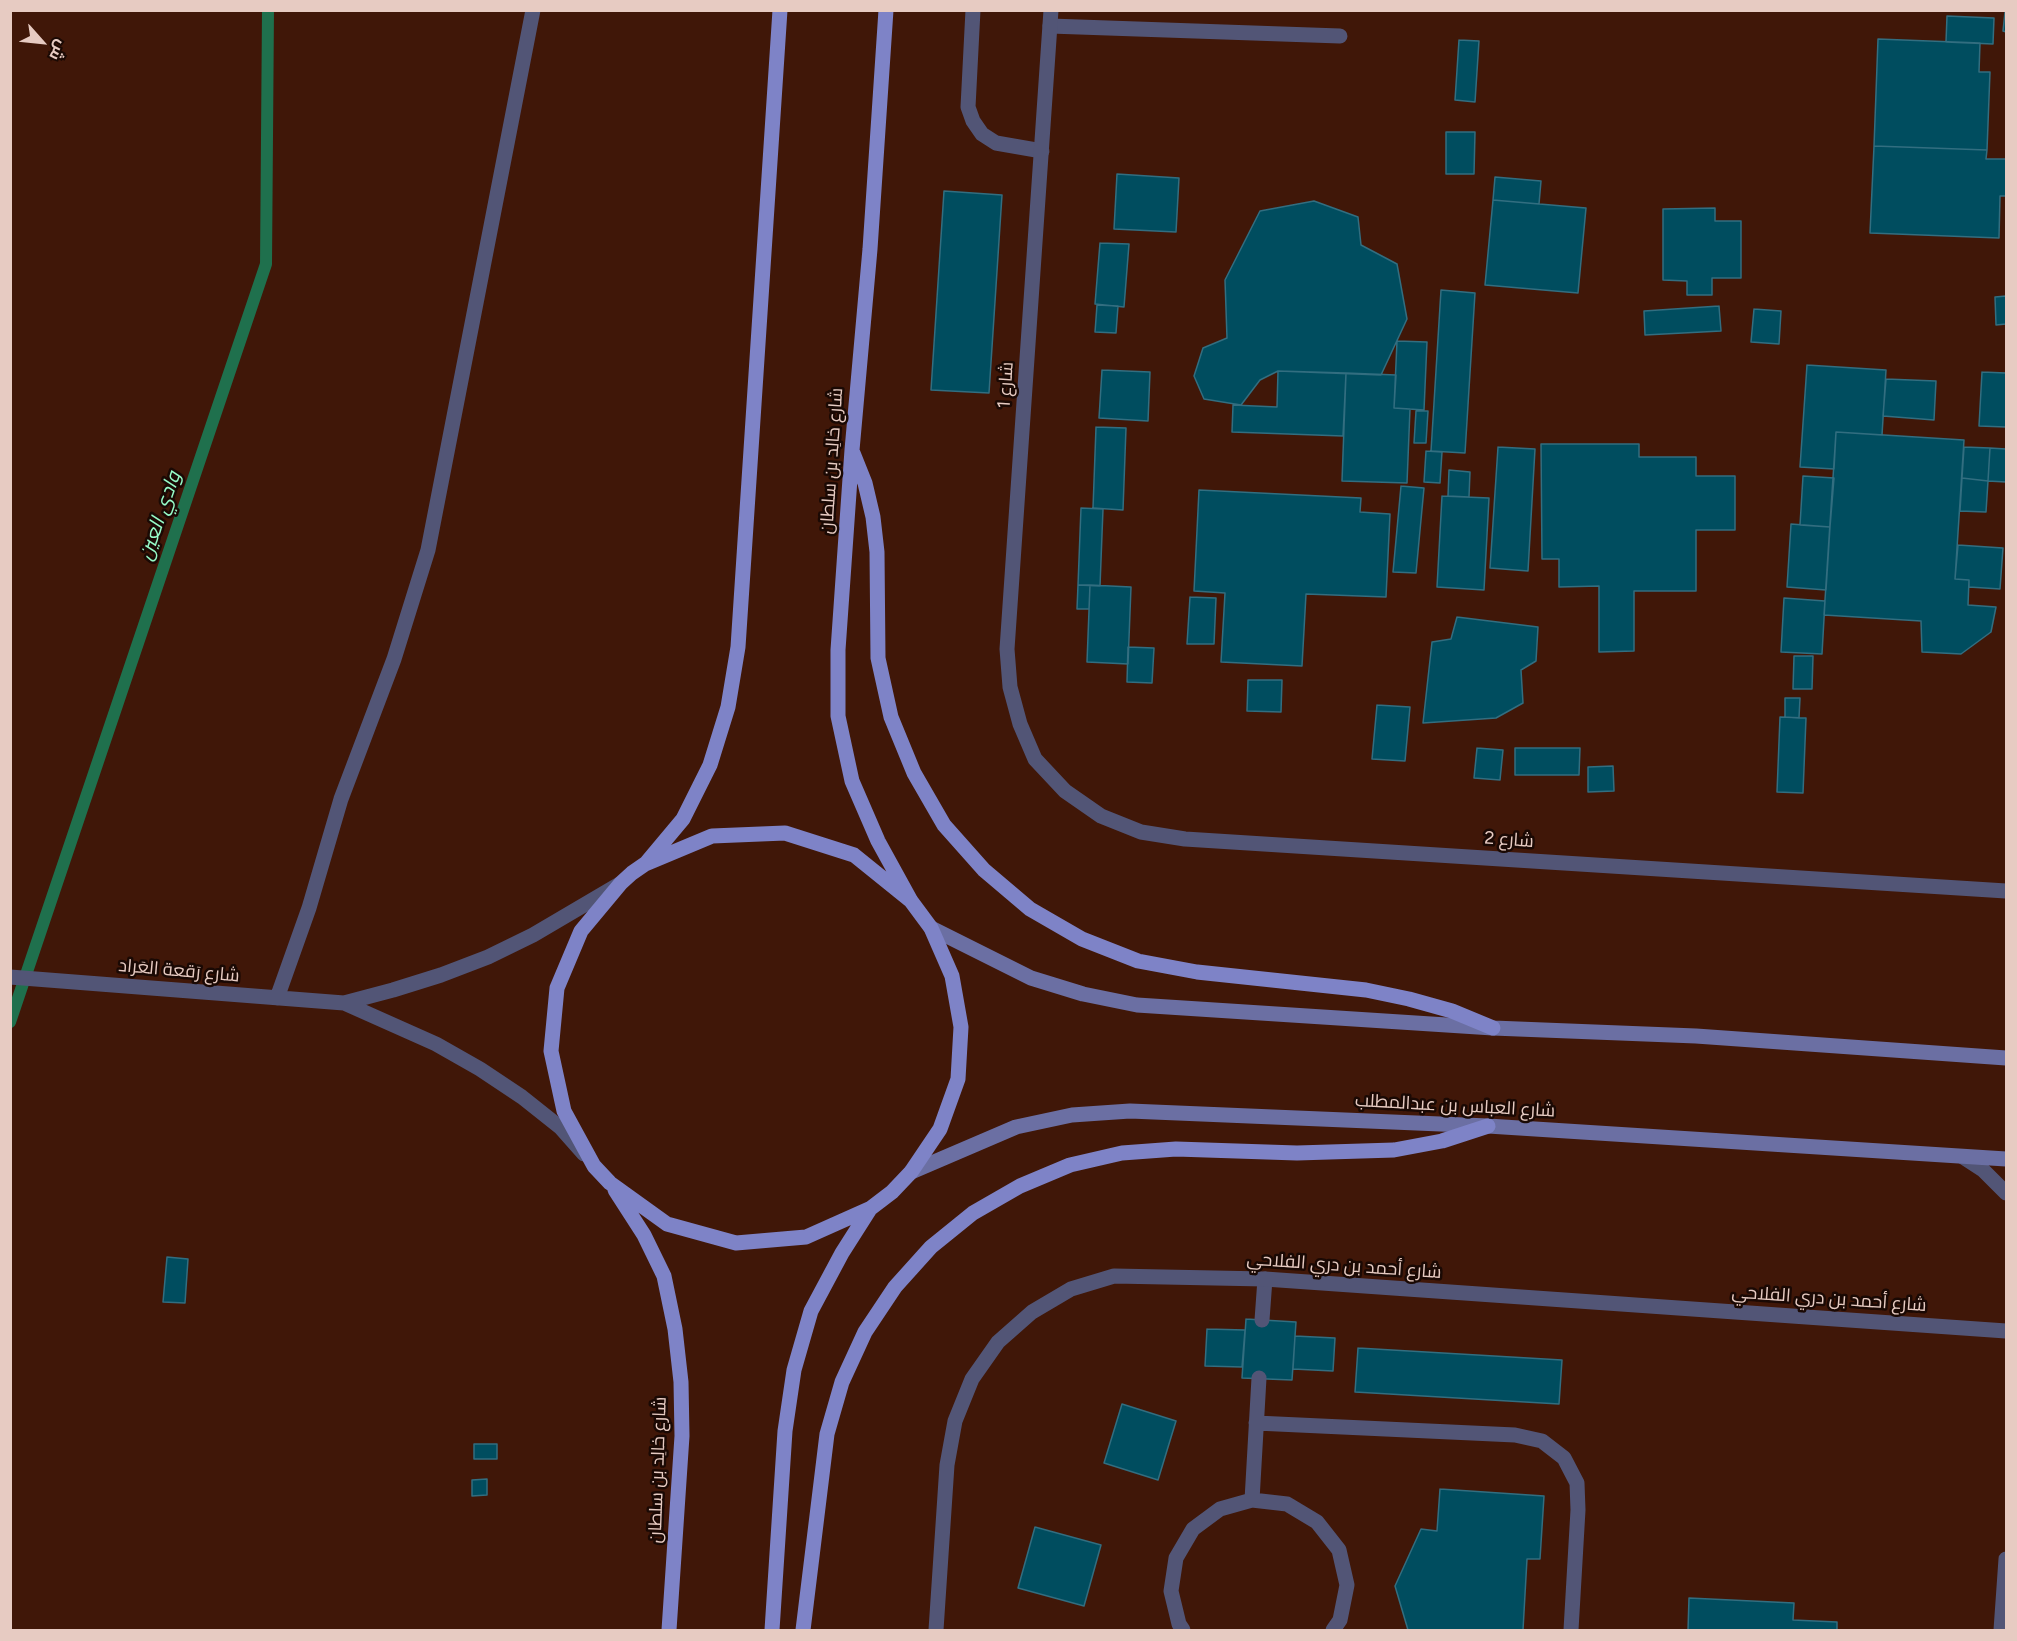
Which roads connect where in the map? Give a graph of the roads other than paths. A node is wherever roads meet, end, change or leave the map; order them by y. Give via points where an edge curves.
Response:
1 (533, 10) edge
2 (780, 10) edge
3 (886, 10) edge
4 (973, 10) edge
5 (1050, 18) edge
6 (1340, 36) dead end
7 (1042, 151) junction
8 (852, 450) junction
9 (1035, 759) joint
10 (645, 864) junction
11 (621, 883) junction
12 (2007, 891) edge
13 (911, 901) junction
14 (931, 928) junction
15 (10, 977) edge
16 (277, 998) junction
17 (344, 1003) junction
18 (1493, 1028) junction
19 (2007, 1058) edge
20 (1488, 1126) junction
21 (1964, 1157) junction
22 (2007, 1159) edge
23 (594, 1166) junction
24 (911, 1172) junction
25 (610, 1183) junction
26 (2007, 1193) edge
27 (871, 1208) junction
28 (1265, 1279) junction
29 (1262, 1320) dead end
30 (2007, 1330) edge
31 (1259, 1378) dead end
32 (1256, 1423) junction
33 (1252, 1500) junction
34 (2007, 1558) edge
35 (669, 1630) edge
36 (772, 1630) edge
37 (802, 1630) edge
38 (936, 1630) edge
39 (1183, 1630) edge
40 (1333, 1630) edge
41 (1571, 1630) edge
42 (2001, 1630) edge

1 - 16 street via 428,550
2 - 10 main road via 738,647 728,707 710,765 683,819
3 - 8 main road, شارع خالِد بن سلطان
4 - 7 street via 968,107 973,121 982,134 996,143
5 - 6 street
5 - 7 street, شارع 1
7 - 9 street, شارع 1 via 1007,649 1010,687
8 - 13 main road, شارع خالِد بن سلطان via 838,650 838,716 852,781 878,841
8 - 18 main road via 873,517 878,552 878,658 891,717 914,773 939,816 984,870 1030,909 1082,939 1138,961 1197,972 1366,990 1452,1011
9 - 12 street, شارع 2 via 1065,791 1101,816 1141,832 1185,839
10 - 11 main road
10 - 13 main road via 712,836 785,833 854,855
11 - 17 street, شارع رَقعة العَراد via 488,957
11 - 23 main road via 581,931 556,988 551,1051 564,1111
13 - 14 main road
14 - 18 street via 1031,978 1137,1005
14 - 24 main road via 952,976 956,996 961,1027 958,1079 940,1129
15 - 16 street, شارع رَقعة العَراد
16 - 17 street, شارع رَقعة العَراد
17 - 23 street, شارع رَقعة العَراد via 436,1044 480,1069 561,1128
18 - 19 street via 1695,1036
20 - 21 street, شارع العباس بن عبدالمطلب
20 - 24 street, شارع العباس بن عبدالمطلب via 1130,1111 1072,1115 1016,1127
20 - 37 main road via 1442,1141 1394,1150 1297,1153 1176,1149 1122,1153 1070,1165 1020,1186 973,1213 931,1247 895,1287 865,1332 842,1382 827,1434
21 - 22 street, شارع العباس بن عبدالمطلب
21 - 26 street
23 - 25 main road
24 - 27 main road
25 - 27 main road via 667,1224 736,1243 806,1238
25 - 35 main road, شارع خالِد بن سلطان via 644,1235 664,1276 675,1329 682,1436
27 - 36 main road via 811,1311 794,1370 785,1431
28 - 29 street
28 - 30 street, شارع أحمد بن دري الفلاحي
28 - 38 street, شارع أحمد بن دري الفلاحي via 1114,1276 1071,1289 1032,1312 998,1342 972,1378 955,1421 947,1465
31 - 32 street
32 - 33 street
32 - 41 street via 1515,1436 1542,1441 1564,1458 1577,1483
33 - 39 street via 1220,1509 1193,1529 1176,1558 1171,1591
33 - 40 street via 1287,1504 1317,1522 1339,1550 1347,1585 1340,1620
34 - 42 street

